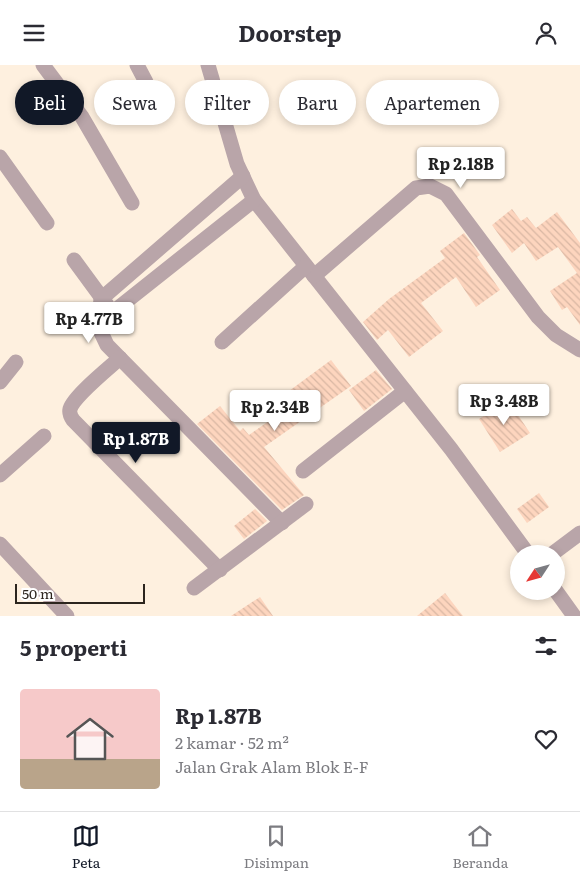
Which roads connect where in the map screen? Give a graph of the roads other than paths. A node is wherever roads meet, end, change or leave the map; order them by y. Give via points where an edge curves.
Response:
1 (43, 65) edge
2 (137, 65) edge
3 (208, 65) edge
4 (145, 80) edge
5 (0, 157) edge
6 (243, 177) junction
7 (254, 200) junction
8 (132, 203) dead end
9 (47, 223) dead end
10 (74, 260) dead end
11 (310, 271) junction
12 (104, 308) junction
13 (222, 342) dead end
14 (580, 350) edge
15 (120, 358) junction
16 (16, 362) dead end
17 (0, 382) edge
18 (405, 391) junction
19 (44, 436) dead end
20 (303, 471) dead end
21 (0, 475) edge
22 (306, 504) dead end
23 (282, 523) junction
24 (580, 533) edge
25 (0, 544) edge
26 (521, 545) edge
27 (564, 545) edge
28 (220, 570) junction
29 (194, 588) dead end
30 (562, 600) edge
31 (67, 616) edge
32 (574, 616) edge

1 - 8 street via 82,117
2 - 4 street
3 - 6 street
5 - 9 street
6 - 7 street
6 - 12 street
7 - 11 street
7 - 12 street
10 - 12 street
11 - 13 street
11 - 14 street via 416,188 430,186 446,194 538,317 556,335
11 - 18 street
12 - 15 street via 101,336
15 - 23 street
15 - 28 street via 85,391 70,408 70,414
16 - 17 street
18 - 20 street
18 - 26 street
19 - 21 street
22 - 23 street
23 - 28 street
24 - 27 street
25 - 31 street
28 - 29 street
30 - 32 street

